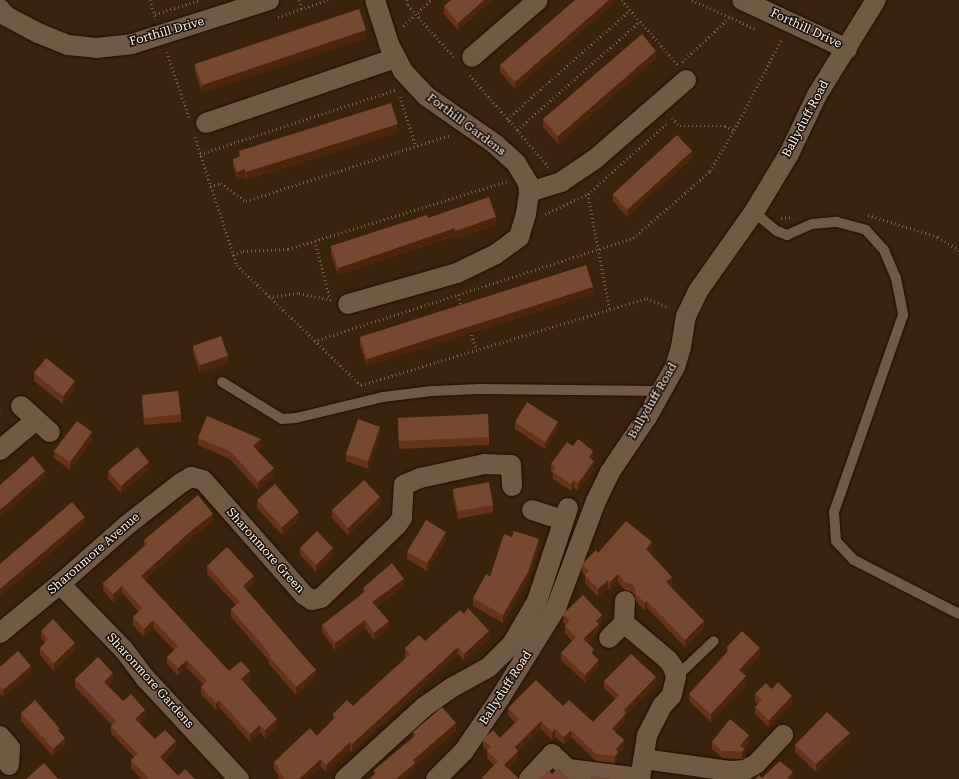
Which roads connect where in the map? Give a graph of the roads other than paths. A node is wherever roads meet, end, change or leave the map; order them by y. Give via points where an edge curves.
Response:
1 (269, 0) edge
2 (375, 0) edge
3 (538, 0) edge
4 (742, 0) edge
5 (876, 0) edge
6 (225, 7) edge
7 (0, 9) edge
8 (847, 49) junction
9 (396, 58) junction
10 (465, 63) road end
11 (682, 73) road end
12 (196, 128) road end
13 (526, 184) junction
14 (754, 212) junction
15 (339, 302) road end
16 (222, 382) dead end
17 (662, 391) junction
18 (21, 406) dead end
19 (0, 450) edge
20 (191, 477) joint
21 (512, 486) dead end
22 (532, 510) dead end
23 (60, 584) junction
24 (625, 601) dead end
25 (959, 614) edge
26 (624, 623) junction
27 (0, 633) edge
28 (609, 638) dead end
29 (714, 641) dead end
30 (676, 677) junction
31 (783, 735) dead end
32 (0, 736) edge
33 (9, 766) dead end
34 (641, 772) edge
35 (239, 779) edge
36 (345, 779) edge
37 (436, 779) edge
38 (529, 779) edge

1 - 6 street, Forthill Drive
2 - 9 street, Forthill Gardens
3 - 10 street
4 - 8 street, Forthill Drive
5 - 8 street, Ballyduff Road
6 - 7 street, Forthill Drive via 132,44 96,48 68,45 6,16
8 - 14 street, Ballyduff Road via 817,95 789,154
9 - 12 street
9 - 13 street, Forthill Gardens via 403,71 426,96 495,144 516,163
11 - 13 street via 594,160 561,182
13 - 15 street via 526,214 519,237 496,254 457,273
14 - 17 street, Ballyduff Road via 698,291 686,316 681,347 674,367
14 - 25 lane via 776,231 787,235 812,224 837,222 866,230 884,250 896,278 903,315 834,512 836,541 854,560
16 - 17 lane via 282,419 296,418 383,397 432,391
17 - 37 street, Ballyduff Road via 610,472 596,501 556,608 464,751
18 - 19 street via 42,426
20 - 21 street, Sharonmore Green via 203,480 304,595 312,600 321,598 402,518 404,485 420,478 484,464 511,465
20 - 23 street, Sharonmore Avenue via 127,525
22 - 36 street via 565,514 537,600 512,644 489,667 424,707
23 - 27 street, Sharonmore Avenue
23 - 35 street, Sharonmore Gardens via 124,650 146,679
24 - 26 street
26 - 28 street
26 - 30 street via 668,660
29 - 30 lane
30 - 34 street via 672,695 662,706 647,736
31 - 34 street via 756,764 745,770
32 - 33 street via 10,748
34 - 38 street via 568,769 552,754

